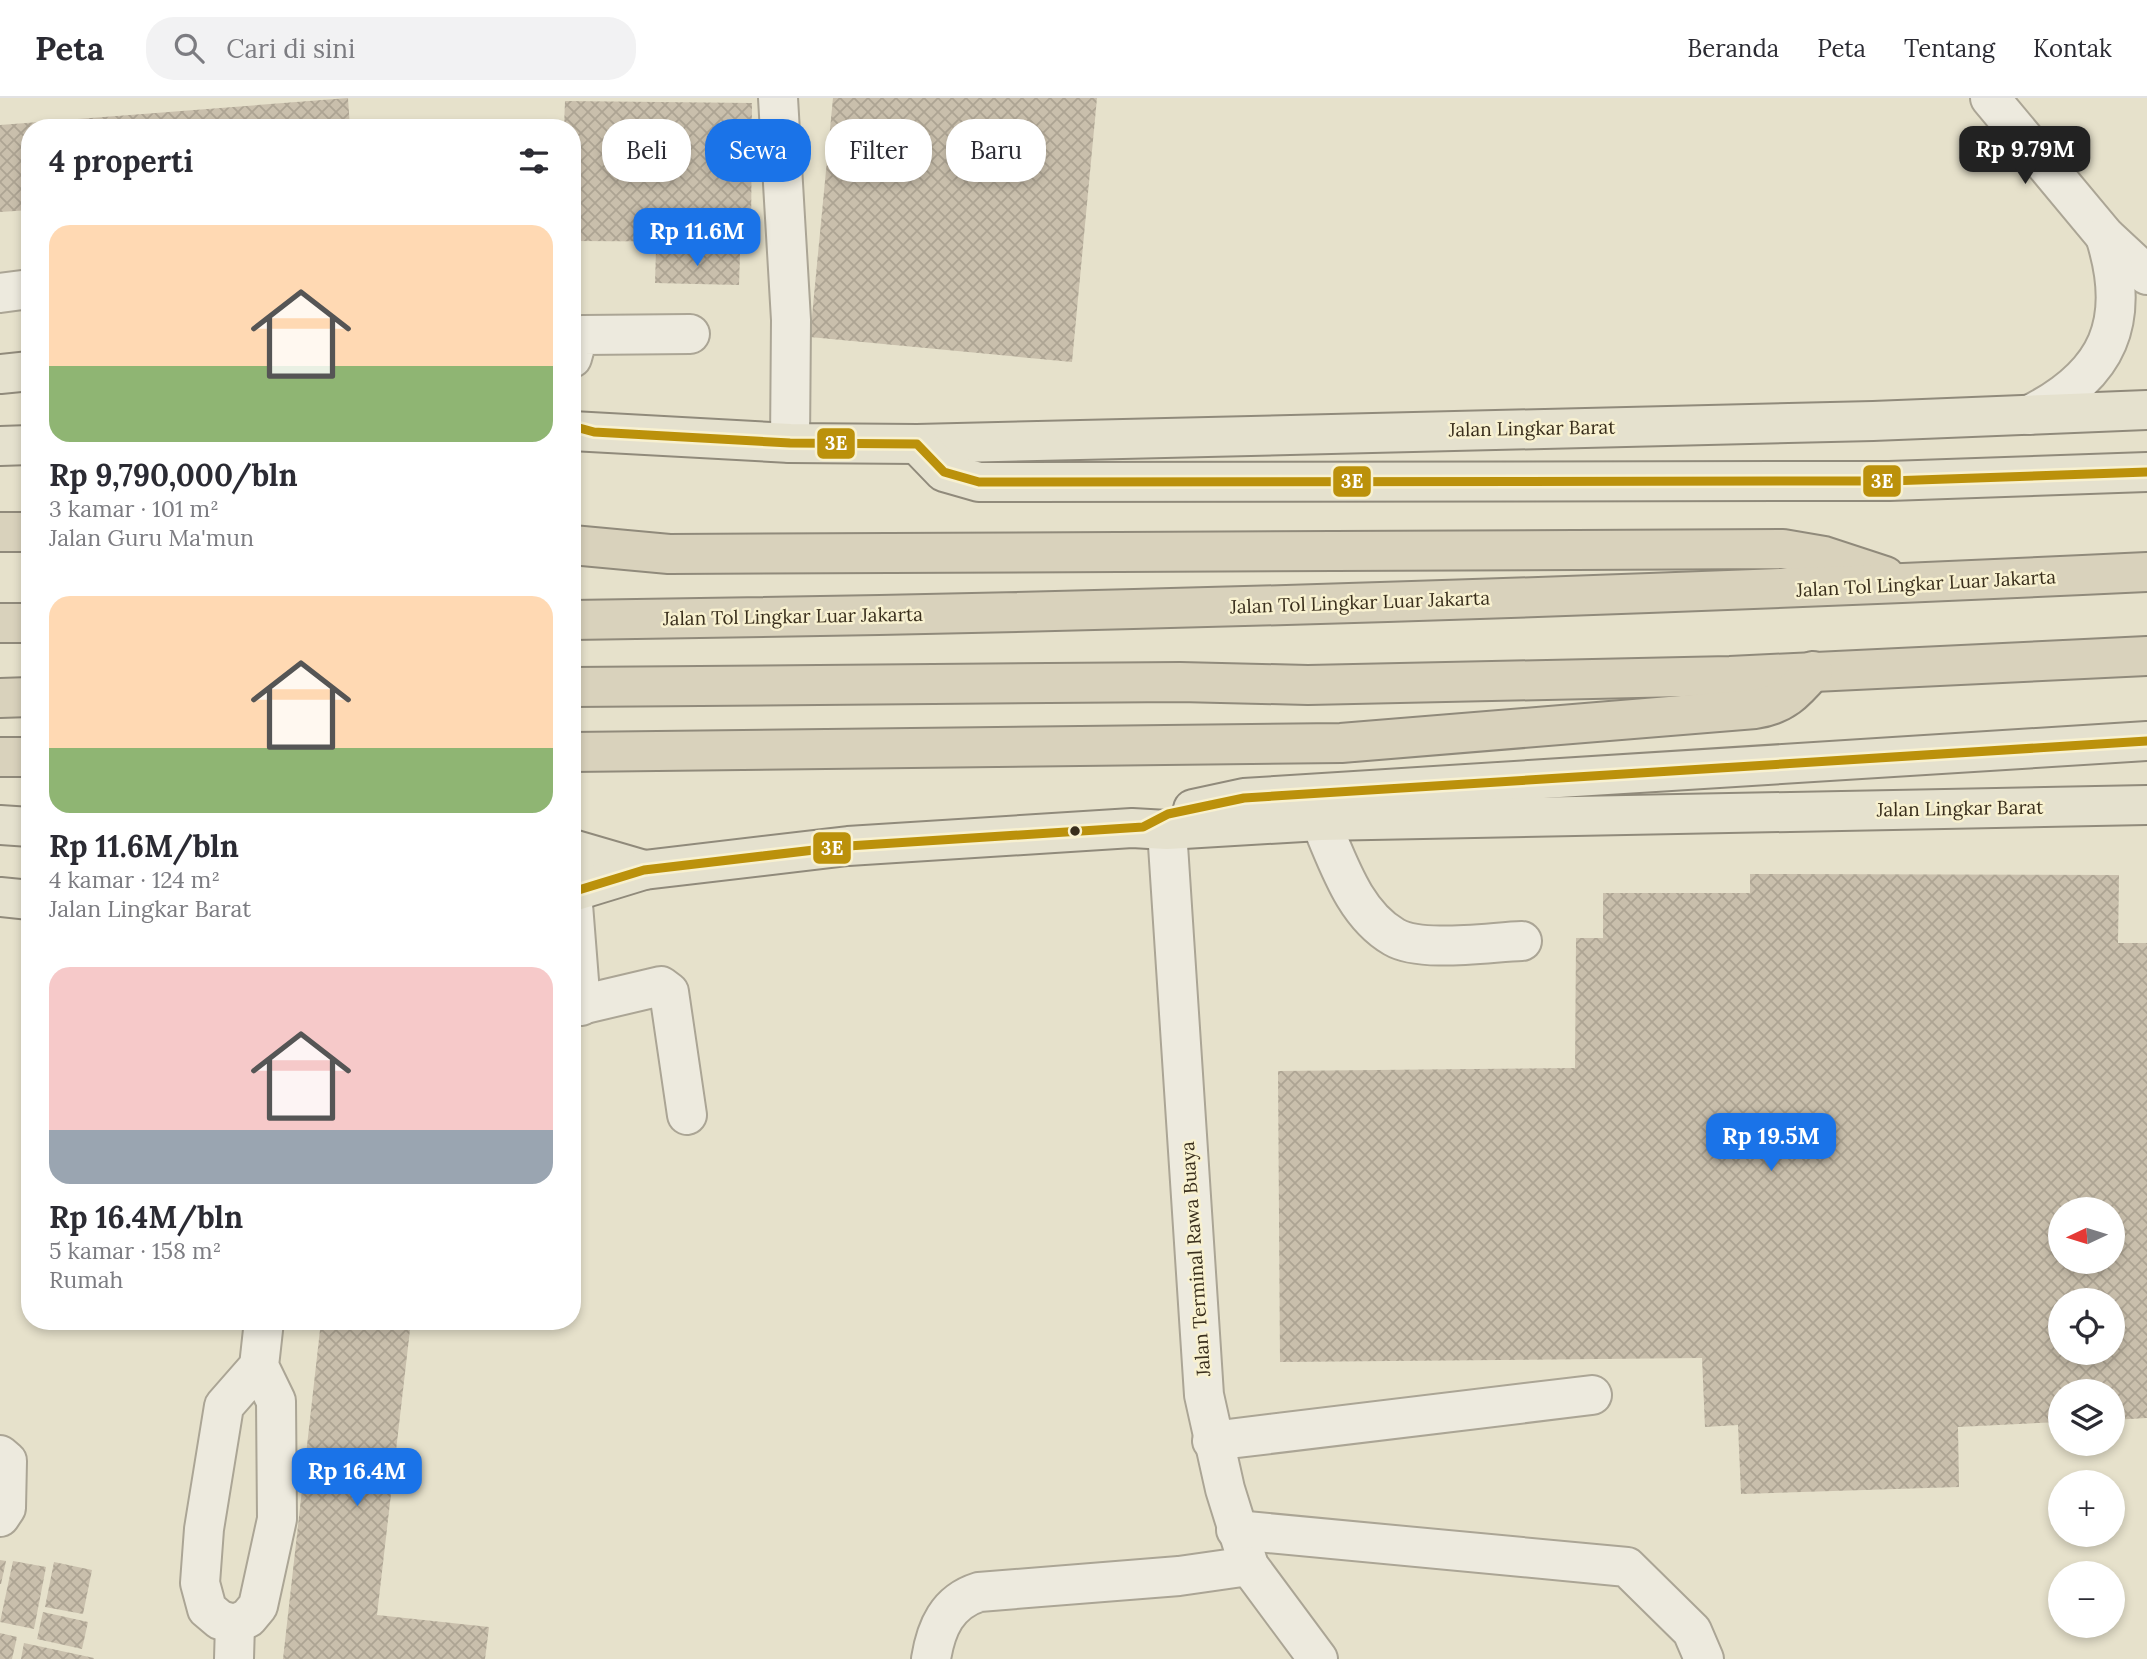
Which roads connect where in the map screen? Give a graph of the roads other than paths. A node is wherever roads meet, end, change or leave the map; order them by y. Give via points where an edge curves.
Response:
1 (778, 98) edge
2 (1990, 98) edge
3 (2105, 236) junction
4 (2147, 275) edge
5 (21, 290) edge
6 (0, 293) edge
7 (690, 334) dead end
8 (581, 337) edge
9 (21, 372) edge
10 (0, 374) edge
11 (2147, 410) edge
12 (2029, 415) junction
13 (581, 429) edge
14 (790, 443) junction
15 (21, 445) edge
16 (0, 446) edge
17 (927, 454) junction
18 (2147, 472) edge
19 (0, 532) edge
20 (21, 532) edge
21 (581, 546) edge
22 (2147, 572) edge
23 (1909, 584) junction
24 (581, 620) edge
25 (0, 623) edge
26 (21, 623) edge
27 (2147, 656) edge
28 (1813, 671) junction
29 (581, 687) edge
30 (21, 697) edge
31 (0, 698) edge
32 (2147, 741) edge
33 (581, 752) edge
34 (0, 757) edge
35 (21, 757) edge
36 (2147, 805) edge
37 (1320, 821) junction
38 (0, 825) edge
39 (21, 826) edge
40 (1155, 829) junction
41 (581, 852) edge
42 (644, 870) junction
43 (581, 889) edge
44 (0, 897) edge
45 (21, 899) edge
46 (1522, 941) dead end
47 (581, 1005) edge
48 (687, 1115) dead end
49 (263, 1330) edge
50 (259, 1366) junction
51 (1592, 1395) dead end
52 (1212, 1441) junction
53 (0, 1455) edge
54 (0, 1517) edge
55 (1236, 1530) junction
56 (1249, 1566) junction
57 (235, 1642) edge
58 (931, 1659) edge
59 (1318, 1659) edge
60 (1704, 1659) edge

1 - 14 street
2 - 3 street
3 - 4 street
3 - 12 street via 2116,271 2117,295 2107,343 2088,374 2061,399
5 - 6 street
7 - 8 street
9 - 10 main road
11 - 12 main road, Jalan Lingkar Barat
12 - 17 main road, Jalan Lingkar Barat
13 - 14 main road, Jalan Lingkar Barat
14 - 17 main road, Jalan Lingkar Barat
15 - 16 main road
17 - 18 main road, Jalan Lingkar Barat via 944,472 979,482 1889,481
19 - 20 highway
21 - 23 highway via 669,554 1783,549 1824,556
22 - 23 highway, Jalan Tol Lingkar Luar Jakarta
23 - 24 highway, Jalan Tol Lingkar Luar Jakarta via 1123,609
25 - 26 highway
27 - 28 highway
28 - 29 highway via 1308,685
28 - 33 highway via 1794,693 1765,708 1341,743
30 - 31 highway
32 - 40 main road, Jalan Lingkar Barat via 1244,798 1168,814
34 - 35 highway
36 - 37 main road, Jalan Lingkar Barat
37 - 40 main road, Jalan Lingkar Barat
37 - 46 street via 1358,902 1395,938 1423,944
38 - 39 main road
40 - 42 main road, Jalan Lingkar Barat via 848,846
40 - 52 street, Jalan Terminal Rawa Buaya via 1203,1395
41 - 42 main road, Jalan Lingkar Barat
42 - 43 main road, Jalan Lingkar Barat
44 - 45 main road
47 - 48 street via 661,986 669,992
49 - 50 street
50 - 57 street via 276,1401 277,1519 258,1606
50 - 57 street via 224,1406 204,1530 200,1583 207,1609
51 - 52 street
52 - 55 street, Jalan Terminal Rawa Buaya
53 - 54 street via 7,1461 6,1508
55 - 56 street, Jalan Terminal Rawa Buaya
55 - 60 street via 1627,1567 1692,1631
56 - 58 street via 979,1592 950,1607
56 - 59 street, Jalan Terminal Rawa Buaya

